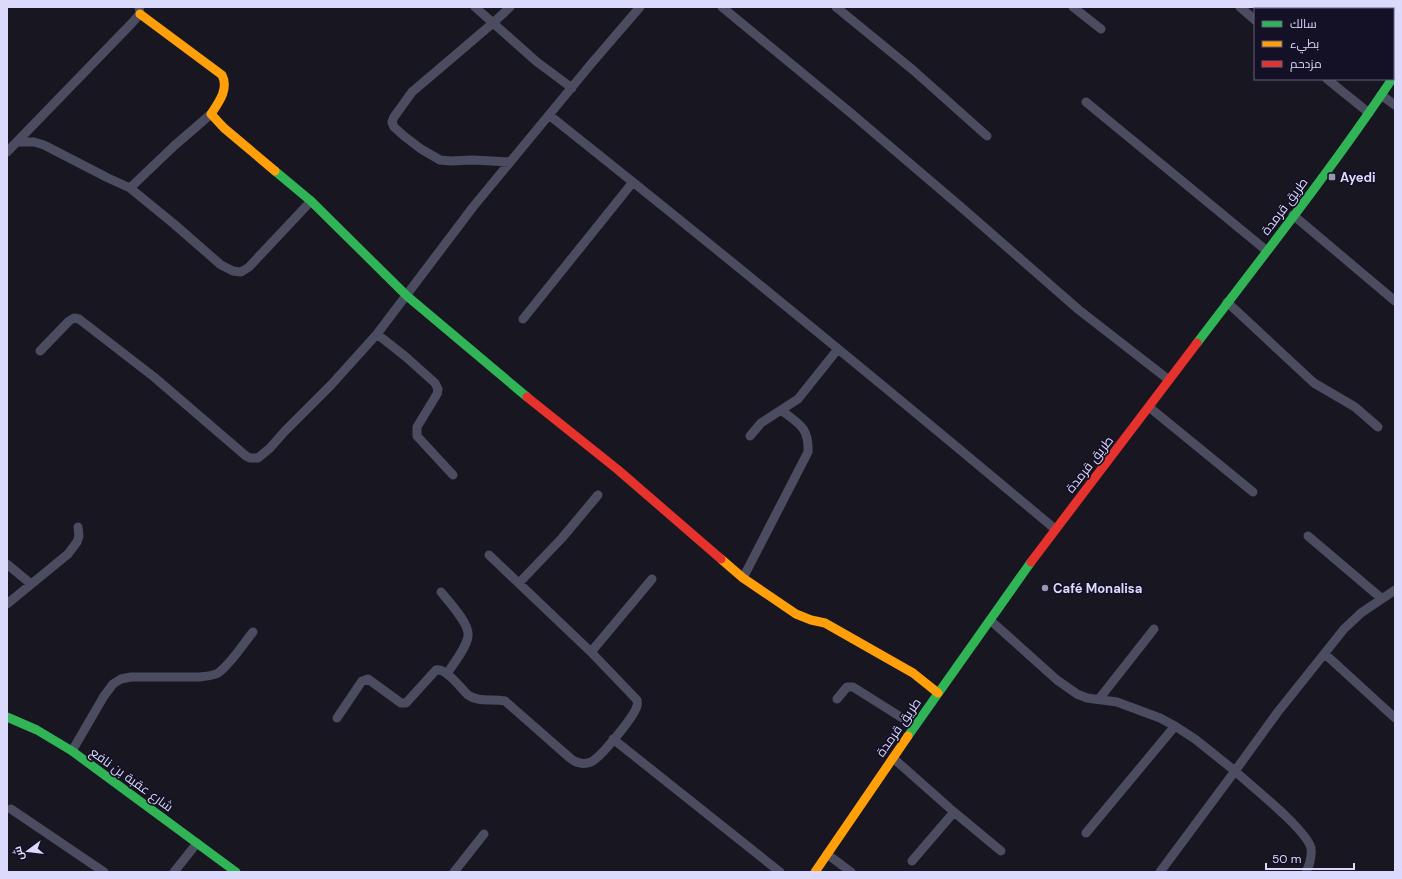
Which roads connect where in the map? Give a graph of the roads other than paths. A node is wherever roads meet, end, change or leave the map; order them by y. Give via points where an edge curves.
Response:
1 (475, 7) edge
2 (510, 7) edge
3 (640, 7) edge
4 (722, 7) edge
5 (836, 7) edge
6 (1073, 7) edge
7 (1240, 7) edge
8 (139, 10) edge
9 (1254, 19) edge
10 (493, 23) junction
11 (1101, 29) dead end
12 (1328, 80) edge
13 (1392, 80) edge
14 (572, 88) junction
15 (1381, 95) junction
16 (1086, 102) dead end
17 (1395, 105) edge
18 (1369, 113) junction
19 (211, 114) junction
20 (549, 115) junction
21 (987, 136) dead end
22 (17, 142) junction
23 (7, 152) edge
24 (510, 162) junction
25 (633, 182) junction
26 (130, 188) junction
27 (311, 202) junction
28 (1293, 215) junction
29 (1266, 251) junction
30 (407, 296) junction
31 (1395, 301) edge
32 (1227, 302) junction
33 (523, 319) dead end
34 (377, 334) junction
35 (838, 349) junction
36 (40, 350) dead end
37 (1169, 380) junction
38 (1149, 407) junction
39 (781, 410) junction
40 (1378, 427) dead end
41 (750, 436) dead end
42 (453, 475) dead end
43 (1253, 492) dead end
44 (598, 495) dead end
45 (78, 527) dead end
46 (1055, 529) junction
47 (1308, 536) dead end
48 (489, 555) dead end
49 (7, 564) edge
50 (743, 578) junction
51 (652, 579) dead end
52 (519, 583) junction
53 (31, 584) junction
54 (1395, 590) edge
55 (441, 592) dead end
56 (1381, 598) junction
57 (7, 604) edge
58 (990, 620) junction
59 (1154, 629) dead end
60 (253, 632) dead end
61 (591, 652) junction
62 (1325, 654) junction
63 (447, 674) junction
64 (938, 693) junction
65 (837, 699) dead end
66 (1099, 699) junction
67 (7, 717) edge
68 (337, 718) dead end
69 (1395, 718) edge
70 (915, 726) junction
71 (1176, 726) junction
72 (613, 739) junction
73 (72, 750) junction
74 (893, 758) junction
75 (1235, 771) junction
76 (11, 809) dead end
77 (954, 812) junction
78 (1086, 833) dead end
79 (484, 834) dead end
80 (197, 843) junction
81 (1002, 851) dead end
82 (827, 854) junction
83 (912, 861) dead end
84 (104, 872) edge
85 (174, 872) edge
86 (236, 872) edge
87 (454, 872) edge
88 (780, 872) edge
89 (815, 872) edge
90 (852, 872) edge
91 (1160, 872) edge
92 (1306, 872) edge

1 - 10 street
2 - 10 street
3 - 14 street
4 - 37 street via 858,119 1079,310
5 - 21 street via 913,70
6 - 11 street
7 - 9 street
8 - 19 main road via 225,79 224,92
8 - 22 street
10 - 14 street via 537,62
10 - 24 street via 412,92 392,122 404,136 440,160
12 - 18 street
13 - 15 main road, طريق قرمدة
14 - 20 street
15 - 17 street
15 - 18 main road, طريق قرمدة
16 - 29 street
18 - 28 main road, طريق قرمدة
19 - 26 street
19 - 27 main road
20 - 24 street
20 - 25 street
22 - 23 street
22 - 26 street via 44,145
24 - 30 street via 472,207
25 - 33 street
25 - 35 street
26 - 27 street via 221,265 233,272 241,272 249,267
27 - 30 main road
28 - 29 main road, طريق قرمدة
28 - 31 street
29 - 32 main road, طريق قرمدة
30 - 34 street
30 - 50 main road via 542,410 617,469
32 - 37 main road, طريق قرمدة
32 - 40 street via 1314,383 1344,399
34 - 36 street via 270,448 261,456 254,458 246,456 154,377 80,319 69,320
34 - 42 street via 435,383 437,394 417,427 417,436
35 - 39 street via 801,396
35 - 46 street
37 - 38 main road, طريق قرمدة
38 - 43 street
38 - 46 main road, طريق قرمدة
39 - 41 street via 761,423
39 - 50 street via 803,427 809,440 808,452
44 - 52 street
45 - 53 street via 77,542 73,549
46 - 58 main road, طريق قرمدة
47 - 56 street
48 - 52 street
49 - 53 street
50 - 64 main road via 796,614 825,623 913,673
51 - 61 street
52 - 61 street
53 - 57 street
54 - 56 street
55 - 63 street via 465,624 468,635
56 - 62 street via 1344,629
58 - 64 main road, طريق قرمدة
58 - 66 street via 1069,689 1087,698
59 - 66 street
60 - 73 street via 218,674 200,677 131,677 113,684
61 - 72 street via 637,700 634,712
62 - 69 street
62 - 75 street via 1277,713
63 - 68 street via 443,670 436,670 406,703 401,703 368,680 364,680
63 - 72 street via 474,698 505,701 577,763 590,762 597,758
64 - 70 main road, طريق قرمدة
65 - 70 street via 846,687 853,687
66 - 71 street via 1131,706
67 - 73 main road, شارع عقبة بن نافع
70 - 74 main road, طريق قرمدة
71 - 75 street
71 - 78 street
72 - 88 street
73 - 80 main road, شارع عقبة بن نافع
74 - 77 street
74 - 82 main road, طريق قرمدة
75 - 91 street
75 - 92 street via 1291,821 1304,836 1312,857
76 - 84 street
77 - 81 street
77 - 83 street
79 - 87 street
80 - 85 street
80 - 86 main road, شارع عقبة بن نافع
82 - 89 main road, طريق قرمدة
82 - 90 street

